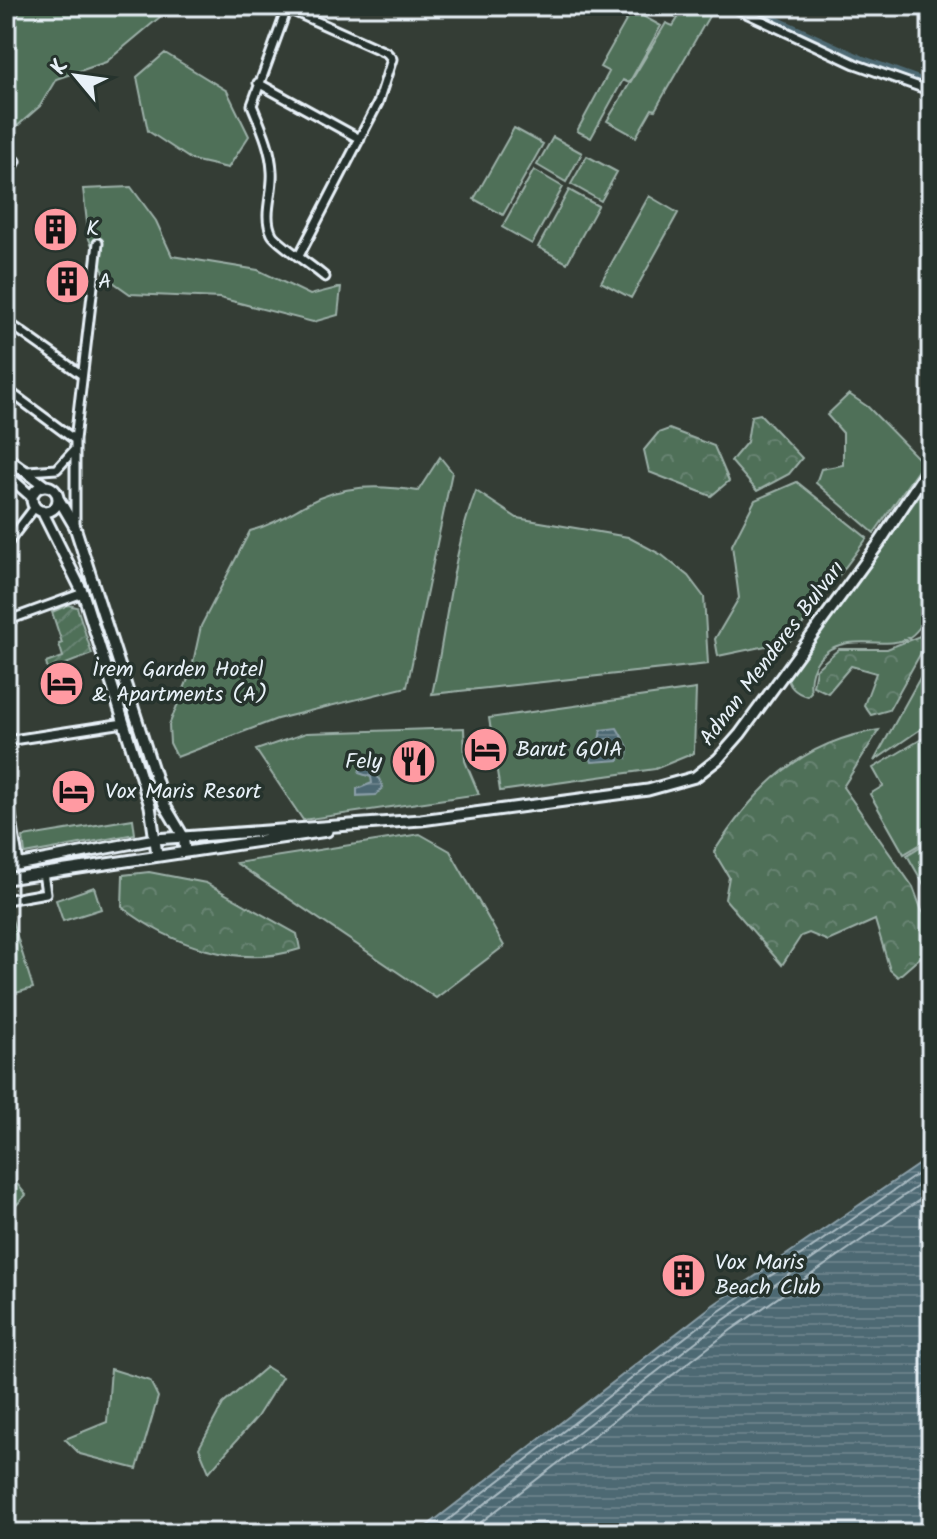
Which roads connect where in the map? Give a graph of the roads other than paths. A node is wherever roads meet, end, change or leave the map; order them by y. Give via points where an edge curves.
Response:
1 (731, 6) edge
2 (286, 7) edge
3 (258, 83) junction
4 (931, 91) edge
5 (360, 139) junction
6 (6, 156) edge
7 (6, 179) edge
8 (98, 243) dead end
9 (300, 254) junction
10 (325, 277) dead end
11 (6, 321) edge
12 (82, 375) junction
13 (6, 389) edge
14 (75, 445) junction
15 (6, 457) edge
16 (931, 464) edge
17 (28, 471) junction
18 (6, 474) edge
19 (45, 486) junction
20 (58, 498) junction
21 (37, 505) junction
22 (75, 527) junction
23 (6, 545) edge
24 (83, 593) junction
25 (6, 621) edge
26 (124, 723) junction
27 (6, 741) edge
28 (6, 784) edge
29 (358, 826) junction
30 (183, 836) junction
31 (155, 839) junction
32 (185, 850) junction
33 (157, 854) junction
34 (19, 864) junction
35 (6, 867) edge
36 (43, 873) junction
37 (6, 879) edge
38 (6, 900) edge

1 - 4 street via 855,64
2 - 3 street
2 - 5 street via 392,59 387,83
3 - 5 street
3 - 9 street via 252,105 273,176 267,223 274,238
5 - 9 street
6 - 7 street via 16,161
8 - 12 street
9 - 10 street
11 - 12 street
12 - 14 street
13 - 14 street
14 - 17 street via 57,469
14 - 22 street
15 - 17 main road
16 - 29 main road, Adnan Menderes Bulvarı via 740,734 695,777 648,790
17 - 19 main road
18 - 21 main road
19 - 20 main road
19 - 21 main road via 38,488
20 - 21 main road via 53,508
20 - 22 main road
21 - 23 street
21 - 24 main road
22 - 30 main road via 164,804
24 - 25 street
24 - 26 main road
26 - 27 street
26 - 31 main road
28 - 34 street
29 - 30 main road, Adnan Menderes Bulvarı
29 - 32 main road, Adnan Menderes Bulvarı
30 - 31 main road, Adnan Menderes Bulvarı
30 - 32 main road
31 - 33 main road
31 - 34 main road
32 - 33 main road, Adnan Menderes Bulvarı
33 - 36 main road
34 - 35 main road
36 - 37 main road
36 - 38 street via 46,893

